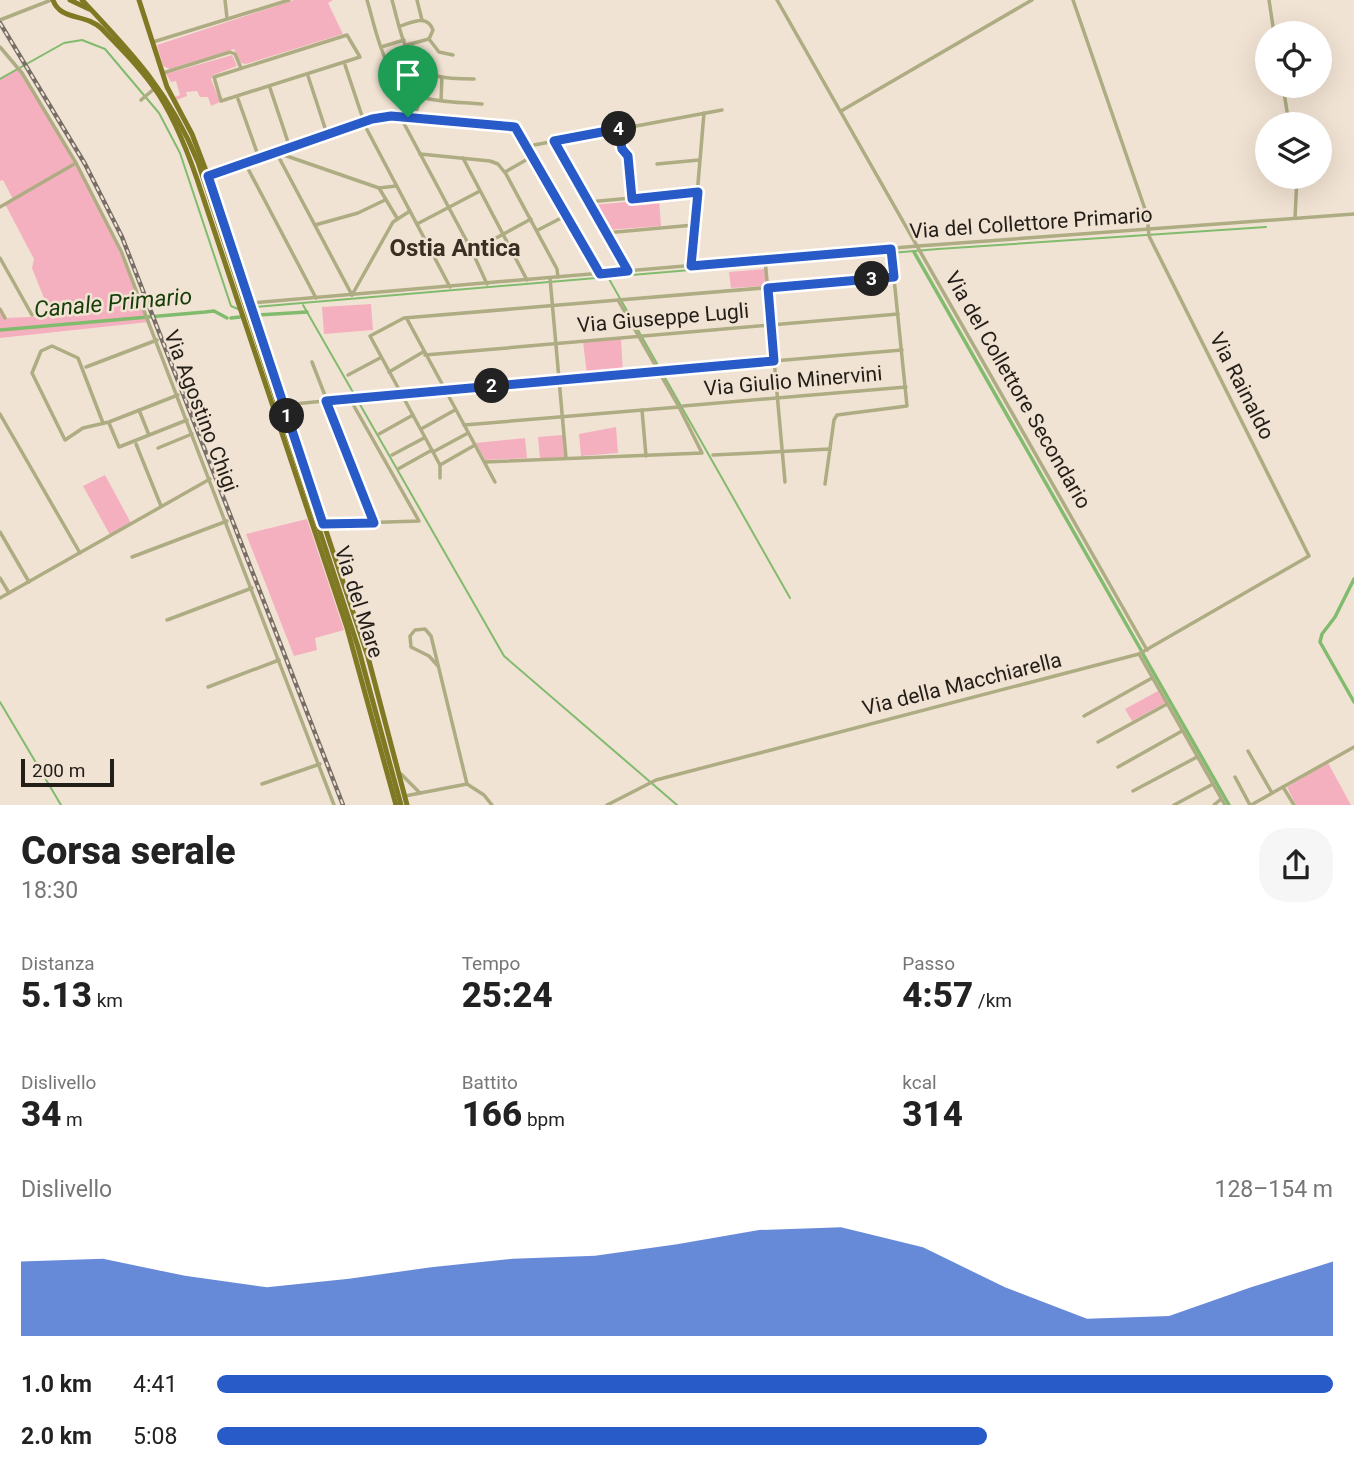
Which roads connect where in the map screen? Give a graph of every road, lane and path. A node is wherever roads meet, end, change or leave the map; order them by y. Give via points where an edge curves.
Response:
1 (71, 0) edge
2 (85, 0) edge
3 (139, 0) edge
4 (225, 0) edge
5 (289, 0) edge
6 (367, 0) edge
7 (392, 0) edge
8 (417, 0) edge
9 (777, 0) edge
10 (1032, 0) edge
11 (1073, 0) edge
12 (1269, 0) edge
13 (53, 2) edge
14 (92, 11) junction
15 (227, 18) junction
16 (2, 19) edge
17 (422, 20) junction
18 (1272, 21) edge
19 (400, 26) junction
20 (429, 39) junction
21 (153, 41) junction
22 (405, 43) junction
23 (0, 47) edge
24 (381, 47) junction
25 (453, 54) dead end
26 (345, 65) dead end
27 (241, 68) junction
28 (163, 73) junction
29 (308, 76) dead end
30 (442, 77) junction
31 (474, 79) dead end
32 (270, 88) dead end
33 (152, 91) junction
34 (421, 97) junction
35 (142, 99) dead end
36 (238, 99) dead end
37 (441, 100) junction
38 (482, 104) dead end
39 (722, 110) dead end
40 (841, 111) junction
41 (704, 113) junction
42 (400, 116) junction
43 (414, 118) junction
44 (363, 122) junction
45 (618, 129) junction
46 (327, 135) junction
47 (554, 141) junction
48 (534, 145) dead end
49 (290, 148) junction
50 (276, 152) junction
51 (420, 154) junction
52 (533, 156) junction
53 (259, 158) junction
54 (463, 158) junction
55 (699, 160) junction
56 (76, 163) junction
57 (245, 163) junction
58 (657, 164) dead end
59 (505, 172) junction
60 (208, 176) junction
61 (396, 186) junction
62 (379, 188) junction
63 (1296, 189) edge
64 (480, 191) junction
65 (698, 192) junction
66 (632, 199) junction
67 (385, 200) junction
68 (588, 202) junction
69 (0, 207) edge
70 (449, 208) junction
71 (410, 211) junction
72 (1354, 214) edge
73 (567, 215) junction
74 (397, 218) junction
75 (1295, 218) junction
76 (531, 219) junction
77 (315, 225) junction
78 (417, 225) junction
79 (694, 225) junction
80 (537, 231) junction
81 (1149, 232) junction
82 (605, 233) junction
83 (503, 235) junction
84 (918, 246) junction
85 (891, 249) junction
86 (472, 251) junction
87 (0, 258) edge
88 (765, 259) junction
89 (691, 266) junction
90 (628, 271) junction
91 (600, 274) junction
92 (558, 277) junction
93 (894, 277) junction
94 (550, 278) junction
95 (527, 280) junction
96 (487, 284) junction
97 (450, 287) junction
98 (768, 288) junction
99 (352, 295) junction
100 (316, 298) junction
101 (618, 300) junction
102 (250, 303) junction
103 (553, 307) junction
104 (0, 309) edge
105 (898, 314) junction
106 (32, 315) dead end
107 (5, 318) dead end
108 (407, 318) junction
109 (771, 325) junction
110 (639, 336) junction
111 (157, 340) junction
112 (556, 343) junction
113 (902, 350) junction
114 (425, 353) junction
115 (381, 358) junction
116 (774, 361) junction
117 (312, 362) dead end
118 (86, 367) dead end
119 (661, 371) junction
120 (388, 372) junction
121 (348, 375) dead end
122 (560, 380) junction
123 (906, 387) junction
124 (445, 389) junction
125 (401, 393) junction
126 (178, 395) junction
127 (354, 398) junction
128 (777, 398) junction
129 (326, 401) junction
130 (284, 405) junction
131 (681, 406) junction
132 (456, 409) junction
133 (139, 410) junction
134 (642, 410) junction
135 (0, 414) edge
136 (413, 415) junction
137 (563, 416) junction
138 (187, 420) junction
139 (109, 422) junction
140 (103, 423) junction
141 (464, 425) junction
142 (421, 429) junction
143 (468, 432) junction
144 (379, 433) dead end
145 (192, 434) junction
146 (149, 435) junction
147 (425, 437) junction
148 (136, 444) dead end
149 (475, 445) junction
150 (158, 448) dead end
151 (830, 449) junction
152 (433, 451) junction
153 (782, 451) junction
154 (392, 455) dead end
155 (713, 455) dead end
156 (646, 456) junction
157 (566, 458) junction
158 (485, 462) junction
159 (440, 465) junction
160 (398, 469) dead end
161 (440, 478) dead end
162 (210, 479) junction
163 (495, 482) dead end
164 (785, 482) dead end
165 (825, 484) dead end
166 (161, 506) junction
167 (227, 521) junction
168 (374, 523) junction
169 (323, 524) junction
170 (0, 532) edge
171 (80, 553) junction
172 (1309, 556) joint
173 (132, 557) dead end
174 (0, 578) edge
175 (29, 582) junction
176 (252, 588) junction
177 (9, 593) junction
178 (0, 598) edge
179 (167, 620) dead end
180 (1147, 650) junction
181 (1139, 654) junction
182 (279, 660) junction
183 (438, 666) junction
184 (1152, 678) junction
185 (208, 687) dead end
186 (1167, 704) junction
187 (1084, 716) dead end
188 (1182, 731) junction
189 (1098, 742) dead end
190 (1354, 747) edge
191 (1248, 751) dead end
192 (1197, 757) junction
193 (320, 764) junction
194 (1118, 767) dead end
195 (398, 771) junction
196 (1235, 777) dead end
197 (262, 784) dead end
198 (467, 784) junction
199 (1213, 784) junction
200 (1283, 787) junction
201 (1133, 791) dead end
202 (422, 793) junction
203 (1272, 793) junction
204 (404, 796) junction
205 (1221, 799) junction
206 (334, 805) edge
207 (398, 805) edge
208 (407, 805) edge
209 (492, 805) edge
210 (607, 805) edge
211 (1174, 805) edge
212 (1214, 805) edge
213 (1225, 805) edge
214 (1251, 805) edge
215 (1294, 805) edge

1 - 14 main road
2 - 14 main road
3 - 21 main road
4 - 15 street
5 - 15 street
6 - 24 street
7 - 19 street
8 - 17 street
9 - 40 street, Via del Collettore Secondario
10 - 40 street
11 - 81 street
12 - 18 street
13 - 16 street
13 - 33 main road via 67,15 94,22
14 - 207 main road, Via del Mare via 161,90 200,166 355,638
15 - 21 street
17 - 19 street
17 - 20 street via 433,29
19 - 22 street
20 - 22 street
20 - 25 street via 439,52
21 - 28 main road
22 - 24 street
22 - 30 street via 420,69
23 - 56 street, Via Agostino Chigi via 22,73
24 - 34 street via 398,80
26 - 44 street
27 - 27 street via 214,76 221,101 360,57 346,35
27 - 28 street via 230,52
28 - 60 main road
29 - 46 street
30 - 31 street
30 - 37 street
32 - 49 street
33 - 35 street
33 - 207 main road via 173,122 192,166 347,628
34 - 37 street
34 - 43 street
36 - 53 street
37 - 38 street
39 - 41 street
40 - 84 street, Via del Collettore Secondario
41 - 45 street
41 - 55 street
42 - 43 street
42 - 44 street
42 - 51 street
43 - 52 street via 513,126
44 - 46 street
44 - 61 street
45 - 47 street
45 - 66 street via 628,156
46 - 49 street
47 - 48 street
47 - 68 street
49 - 50 street
50 - 53 street
50 - 62 street
50 - 77 street
51 - 54 street
51 - 70 street
52 - 59 street
52 - 73 street
53 - 57 street
54 - 59 street via 492,161
54 - 64 street
55 - 58 street
55 - 65 street
56 - 69 street
56 - 111 street, Via Agostino Chigi via 121,251
57 - 60 street
57 - 100 street
59 - 76 street
60 - 102 main road
61 - 62 street
61 - 71 street
62 - 67 street
63 - 75 street
64 - 70 street
64 - 83 street
65 - 66 street
65 - 79 street
66 - 68 street
67 - 74 street
67 - 77 street
68 - 82 street
70 - 78 street
70 - 86 street
71 - 74 street
71 - 78 street
72 - 75 street, Via del Collettore Primario
73 - 80 street
73 - 91 street
74 - 99 street
75 - 81 street, Via del Collettore Primario
76 - 80 street
76 - 83 street
77 - 99 street
78 - 97 street
79 - 82 street
79 - 89 street
80 - 92 street
81 - 84 street, Via del Collettore Primario
81 - 172 street, Via Rainaldo
82 - 90 street
83 - 86 street
83 - 95 street
84 - 85 street, Via del Collettore Primario
84 - 180 street, Via del Collettore Secondario
85 - 88 street, Via del Collettore Primario
85 - 93 street
86 - 96 street
87 - 106 street
88 - 89 street, Via del Collettore Primario
88 - 98 street
89 - 90 street, Via del Collettore Primario
90 - 91 street, Via del Collettore Primario
91 - 92 street, Via del Collettore Primario
92 - 94 street, Via del Collettore Primario
93 - 98 street
93 - 105 street
94 - 95 street, Via del Collettore Primario
94 - 103 street
95 - 96 street, Via del Collettore Primario
96 - 97 street, Via del Collettore Primario
97 - 99 street, Via del Collettore Primario
98 - 101 street
98 - 109 street
99 - 100 street, Via del Collettore Primario
100 - 102 street, Via del Collettore Primario
101 - 103 street
101 - 110 street
102 - 130 main road
103 - 108 street
103 - 112 street
104 - 107 street
105 - 109 street, Via Giuseppe Lugli
105 - 113 street
108 - 114 street
108 - 115 street via 370,336
109 - 110 street, Via Giuseppe Lugli
109 - 116 street
110 - 112 street, Via Giuseppe Lugli
110 - 119 street
111 - 118 street
111 - 126 street, Via Agostino Chigi
112 - 114 street, Via Giuseppe Lugli
112 - 122 street
113 - 116 street
113 - 123 street
114 - 120 street
114 - 124 street
115 - 120 street
115 - 121 street
116 - 119 street
116 - 128 street
117 - 129 street
119 - 122 street
119 - 131 street
120 - 125 street
122 - 124 street
122 - 137 street
123 - 128 street, Via Giulio Minervini
123 - 151 street via 906,407 837,415
124 - 125 street
124 - 132 street
125 - 127 street
125 - 136 street
126 - 133 street
126 - 138 street, Via Agostino Chigi
127 - 129 street
127 - 168 street via 419,521
128 - 131 street, Via Giulio Minervini
128 - 153 street
129 - 130 street
129 - 168 street
130 - 169 main road
131 - 134 street, Via Giulio Minervini
131 - 156 street via 702,453
132 - 141 street
132 - 142 street
133 - 139 street
133 - 146 street
134 - 137 street, Via Giulio Minervini
134 - 156 street
135 - 171 street
136 - 142 street
136 - 144 street
137 - 141 street, Via Giulio Minervini
137 - 157 street
138 - 145 street, Via Agostino Chigi
138 - 146 street
139 - 140 street
139 - 146 street via 119,447
140 - 140 street via 65,440 32,373 41,351 52,346 78,358
141 - 143 street
142 - 147 street
143 - 149 street
143 - 152 street
145 - 150 street
145 - 162 street, Via Agostino Chigi
147 - 152 street
147 - 154 street
148 - 166 street
149 - 158 street
149 - 159 street
151 - 153 street
151 - 165 street
152 - 159 street
152 - 160 street
153 - 155 street
153 - 164 street
156 - 157 street
157 - 158 street
158 - 163 street
159 - 161 street
162 - 166 street
162 - 167 street, Via Agostino Chigi
166 - 171 street
167 - 173 street
167 - 176 street, Via Agostino Chigi
168 - 169 street
169 - 195 main road via 369,661
170 - 175 street
171 - 175 street
172 - 180 street, Via della Macchiarella
174 - 177 street
175 - 177 street
176 - 179 street
176 - 182 street, Via Agostino Chigi
177 - 178 street
180 - 181 street, Via della Macchiarella
181 - 184 street
181 - 210 street, Via della Macchiarella via 656,780
182 - 185 street
182 - 193 street, Via Agostino Chigi
183 - 183 street via 429,633 415,630 411,647
183 - 198 street
184 - 186 street
184 - 187 street
186 - 188 street
186 - 189 street
188 - 192 street
188 - 194 street
190 - 200 street
191 - 203 street
192 - 199 street
192 - 201 street
193 - 197 street
193 - 206 street, Via Agostino Chigi
195 - 202 street
195 - 204 main road
196 - 214 street
198 - 202 street
198 - 209 street
199 - 205 street
199 - 211 street
200 - 203 street
200 - 215 street
202 - 204 street
203 - 214 street
204 - 208 main road
205 - 212 street
205 - 213 street

